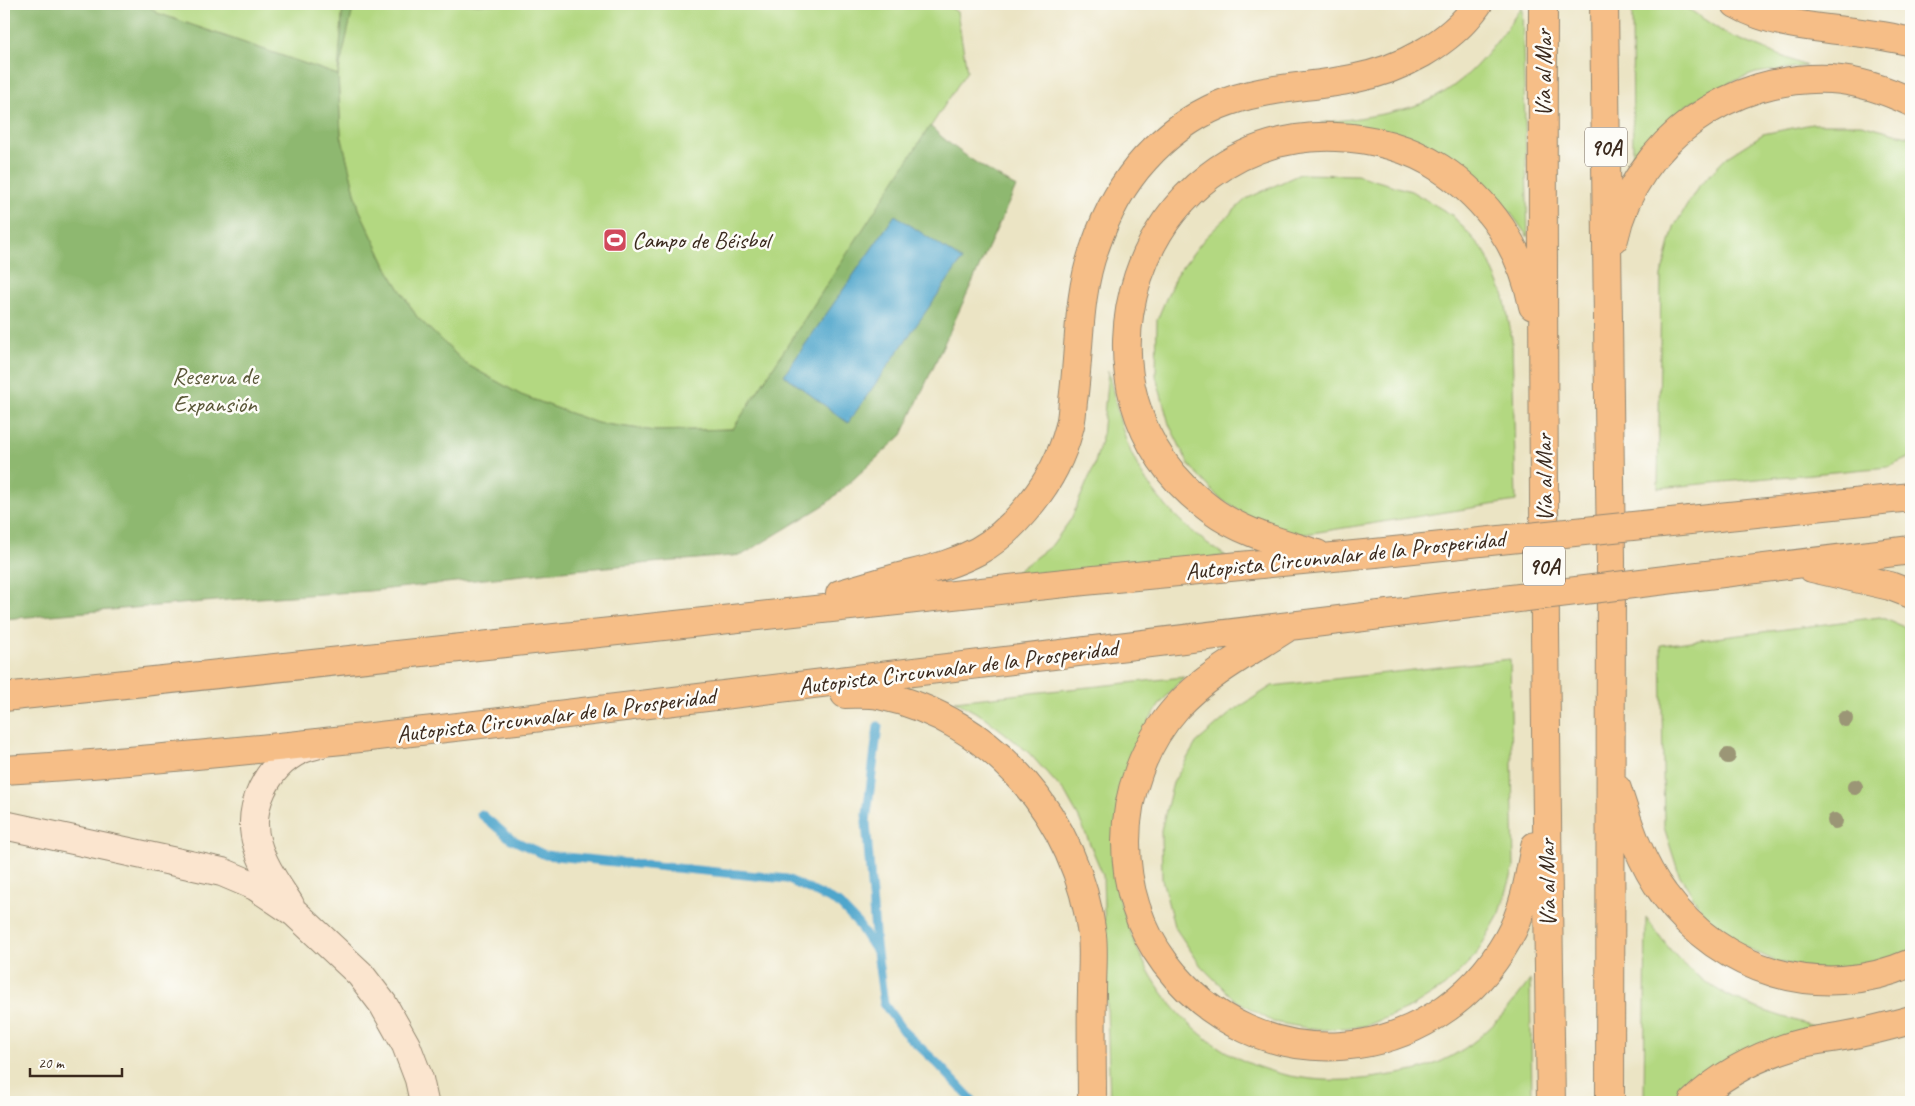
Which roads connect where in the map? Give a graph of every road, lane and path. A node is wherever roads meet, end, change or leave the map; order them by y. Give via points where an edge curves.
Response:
1 (1478, 4) edge
2 (1543, 4) edge
3 (1604, 4) edge
4 (1736, 4) edge
5 (1911, 42) edge
6 (1911, 102) edge
7 (1607, 290) junction
8 (1542, 346) junction
9 (1911, 477) edge
10 (1911, 497) edge
11 (1800, 509) junction
12 (1911, 550) edge
13 (1328, 558) junction
14 (1796, 564) junction
15 (1911, 594) edge
16 (764, 616) junction
17 (1289, 626) junction
18 (758, 692) junction
19 (4, 698) edge
20 (327, 742) junction
21 (1610, 768) junction
22 (4, 770) edge
23 (1546, 786) junction
24 (4, 825) edge
25 (295, 913) junction
26 (1911, 962) edge
27 (1911, 1020) edge
28 (424, 1102) edge
29 (1092, 1102) edge
30 (1551, 1102) edge
31 (1610, 1102) edge
32 (1693, 1102) edge

1 - 16 highway via 1437,44 1415,58 1351,80 1287,88 1236,99 1197,117 1162,142 1132,175 1117,198 1094,248 1086,283 1070,429 1057,464 1020,518 1000,537 950,565
2 - 8 highway, Vía al Mar / 90A
3 - 7 highway, 90A
4 - 5 highway via 1788,24 1865,32
6 - 7 highway via 1860,83 1803,79 1747,91 1696,117 1654,156 1625,205 1609,261
7 - 21 highway, 90A
8 - 13 highway via 1522,266 1494,217 1454,177 1405,150 1350,137 1294,139 1241,157 1194,189 1175,209 1154,240 1135,284 1128,311 1127,368 1142,422 1170,471 1211,510 1261,537
8 - 23 highway, Vía al Mar / 90A
9 - 11 highway via 1884,489
10 - 11 highway, Autopista Circunvalar de la Prosperidad
11 - 13 highway, Autopista Circunvalar de la Prosperidad, bridge
12 - 14 highway, Autopista Circunvalar de la Prosperidad
13 - 16 highway, Autopista Circunvalar de la Prosperidad via 1084,580
14 - 15 highway
14 - 17 highway, Autopista Circunvalar de la Prosperidad, bridge
16 - 19 highway, Autopista Circunvalar de la Prosperidad
17 - 18 highway, Autopista Circunvalar de la Prosperidad
17 - 23 highway via 1217,673 1177,708 1160,728 1147,752 1136,776 1130,801 1126,855 1135,907 1145,932 1164,962 1192,995 1213,1012 1260,1036 1286,1043 1338,1047 1390,1038 1438,1015 1478,981 1509,938 1527,888
18 - 20 highway, Autopista Circunvalar de la Prosperidad
18 - 29 highway via 878,695 925,710 970,733 1004,759 1038,798 1063,838 1080,879 1092,936
20 - 22 highway, Autopista Circunvalar de la Prosperidad
20 - 25 street via 300,749 277,765 261,788 254,816 256,843 267,868
21 - 26 highway via 1625,813 1662,892 1714,944 1758,967 1806,979 1855,979
21 - 31 highway, 90A
23 - 30 highway, Vía al Mar / 90A
24 - 25 street via 222,872 255,886
25 - 28 street via 360,974 383,1004 406,1045
27 - 32 highway via 1780,1050 1737,1069

